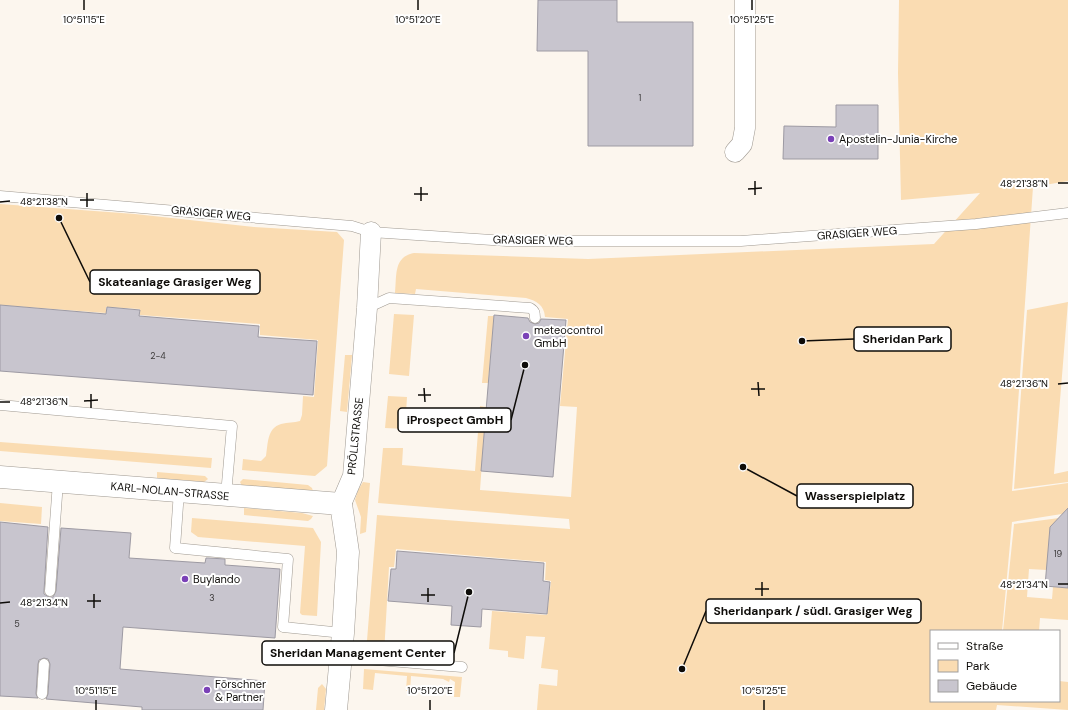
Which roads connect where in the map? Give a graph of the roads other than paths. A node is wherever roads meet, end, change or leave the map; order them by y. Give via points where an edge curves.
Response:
1 (745, 0) edge
2 (735, 152) dead end
3 (0, 196) edge
4 (1068, 213) edge
5 (371, 232) junction
6 (367, 308) junction
7 (535, 318) dead end
8 (0, 405) edge
9 (0, 477) edge
10 (58, 482) junction
11 (179, 491) junction
12 (226, 495) junction
13 (341, 504) junction
14 (50, 591) dead end
15 (343, 633) junction
16 (341, 657) junction
17 (44, 664) dead end
18 (462, 667) dead end
19 (42, 694) dead end
20 (336, 710) edge

1 - 2 street via 745,128 742,144
3 - 5 lane, GRASIGER WEG via 352,226
4 - 5 lane, GRASIGER WEG via 976,224 741,241 507,241
5 - 6 street, PRÖLLSTRASSE
6 - 7 lane via 389,298 523,307 534,310
6 - 13 street, PRÖLLSTRASSE via 353,476
8 - 12 lane via 232,426
9 - 10 street, KARL-NOLAN-STRASSE
10 - 11 street, KARL-NOLAN-STRASSE
10 - 14 lane
11 - 12 street, KARL-NOLAN-STRASSE
11 - 15 lane via 175,548 288,559 283,627
12 - 13 street, KARL-NOLAN-STRASSE
13 - 15 street via 348,552
15 - 16 street
16 - 18 lane
16 - 20 street
17 - 19 lane

